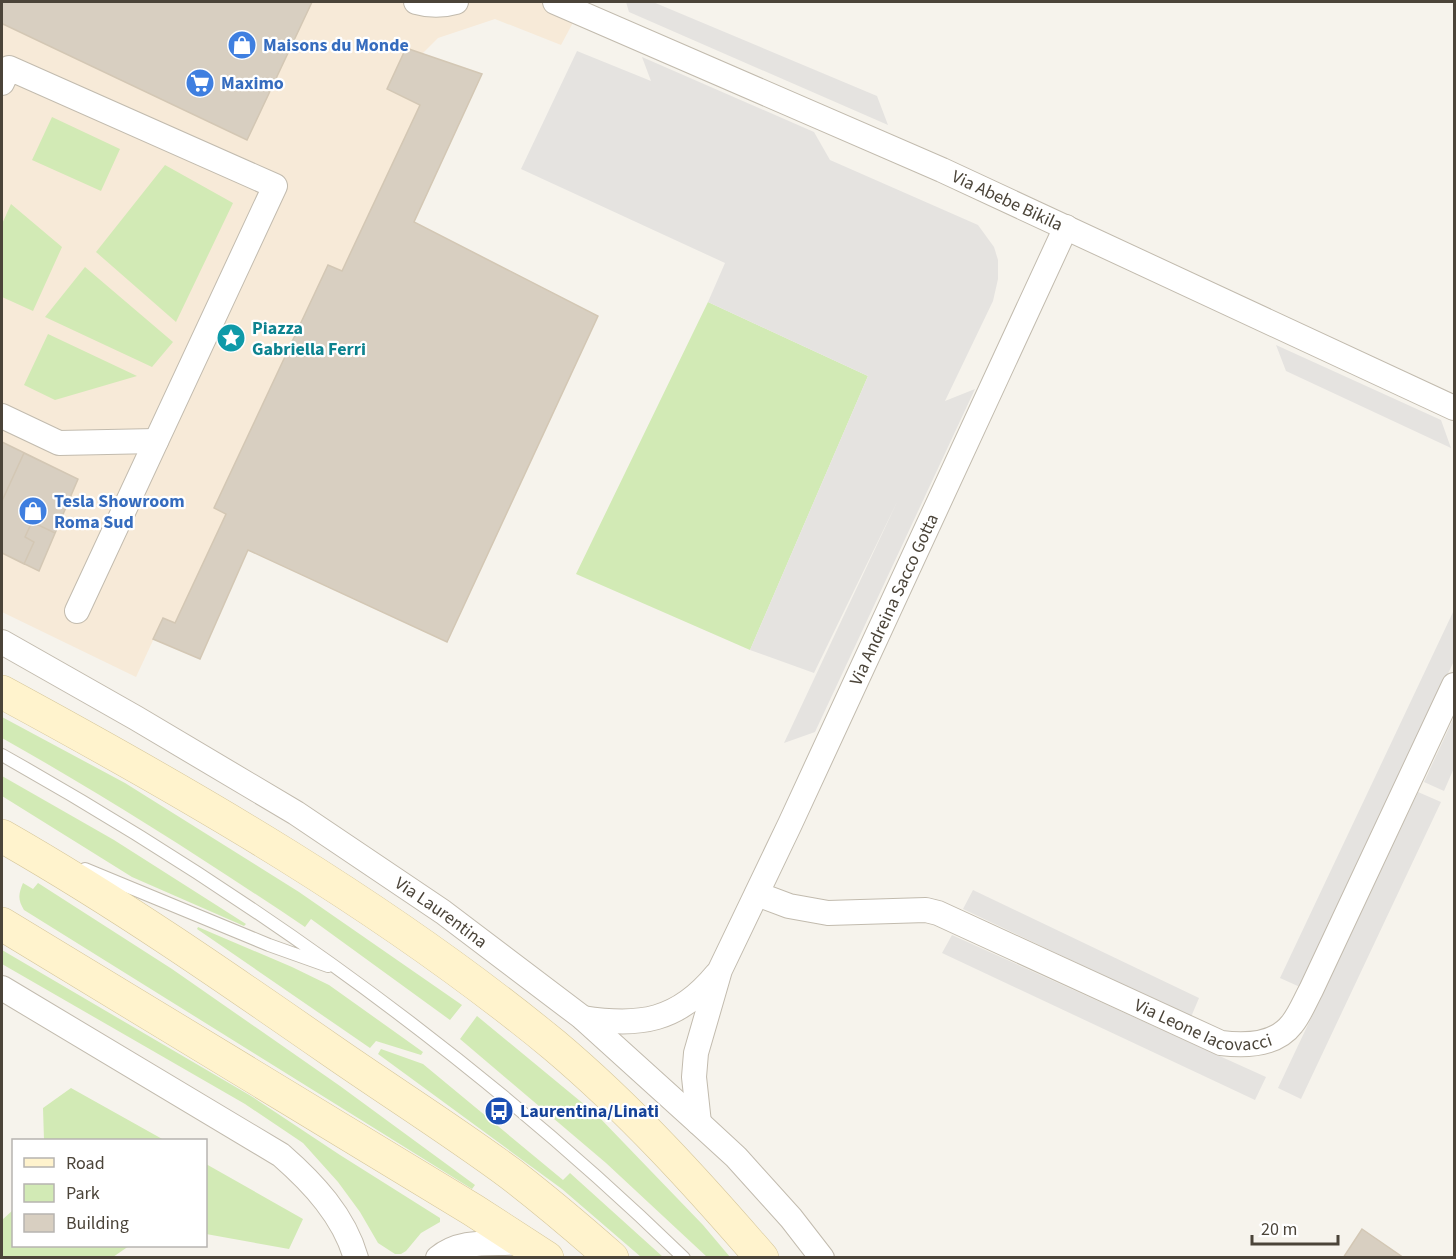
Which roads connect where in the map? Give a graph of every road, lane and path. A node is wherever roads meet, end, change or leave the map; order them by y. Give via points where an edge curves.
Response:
1 (416, 2) edge
2 (456, 2) edge
3 (555, 2) edge
4 (2, 83) edge
5 (1066, 227) junction
6 (1455, 408) edge
7 (2, 416) edge
8 (156, 441) junction
9 (77, 611) dead end
10 (2, 642) edge
11 (1455, 685) edge
12 (2, 692) edge
13 (2, 755) edge
14 (13, 842) edge
15 (757, 894) junction
16 (4, 922) edge
17 (720, 970) junction
18 (344, 972) junction
19 (2, 988) edge
20 (583, 1018) junction
21 (699, 1123) junction
22 (535, 1250) edge
23 (356, 1257) edge
24 (438, 1257) edge
25 (612, 1257) edge
26 (684, 1257) edge
27 (762, 1257) edge
28 (822, 1257) edge

1 - 2 street
3 - 5 street, Via Abebe Bikila
4 - 8 street via 9,68 275,186
5 - 6 street, Via Abebe Bikila
5 - 15 street, Via Andreina Sacco Gotta
7 - 8 street via 59,443
8 - 9 street
10 - 20 street, Via Laurentina via 296,813 433,905
11 - 15 street, Via Leone Iacovacci via 1311,990 1286,1031 1262,1042 1221,1043 938,913 828,913 789,906
12 - 27 main road, Via Laurentina via 240,827 418,941 592,1079 702,1188
13 - 18 lane via 157,846
14 - 18 lane
14 - 25 main road via 241,987 509,1173
15 - 17 street, Via Andreina Sacco Gotta
16 - 22 main road
17 - 20 street via 690,1002 658,1017 623,1023
17 - 21 street via 696,1053 694,1077
18 - 26 lane via 539,1126
19 - 23 street via 281,1155 327,1202
20 - 21 street, Via Laurentina
21 - 28 street, Via Laurentina via 736,1157
22 - 24 street via 462,1245

